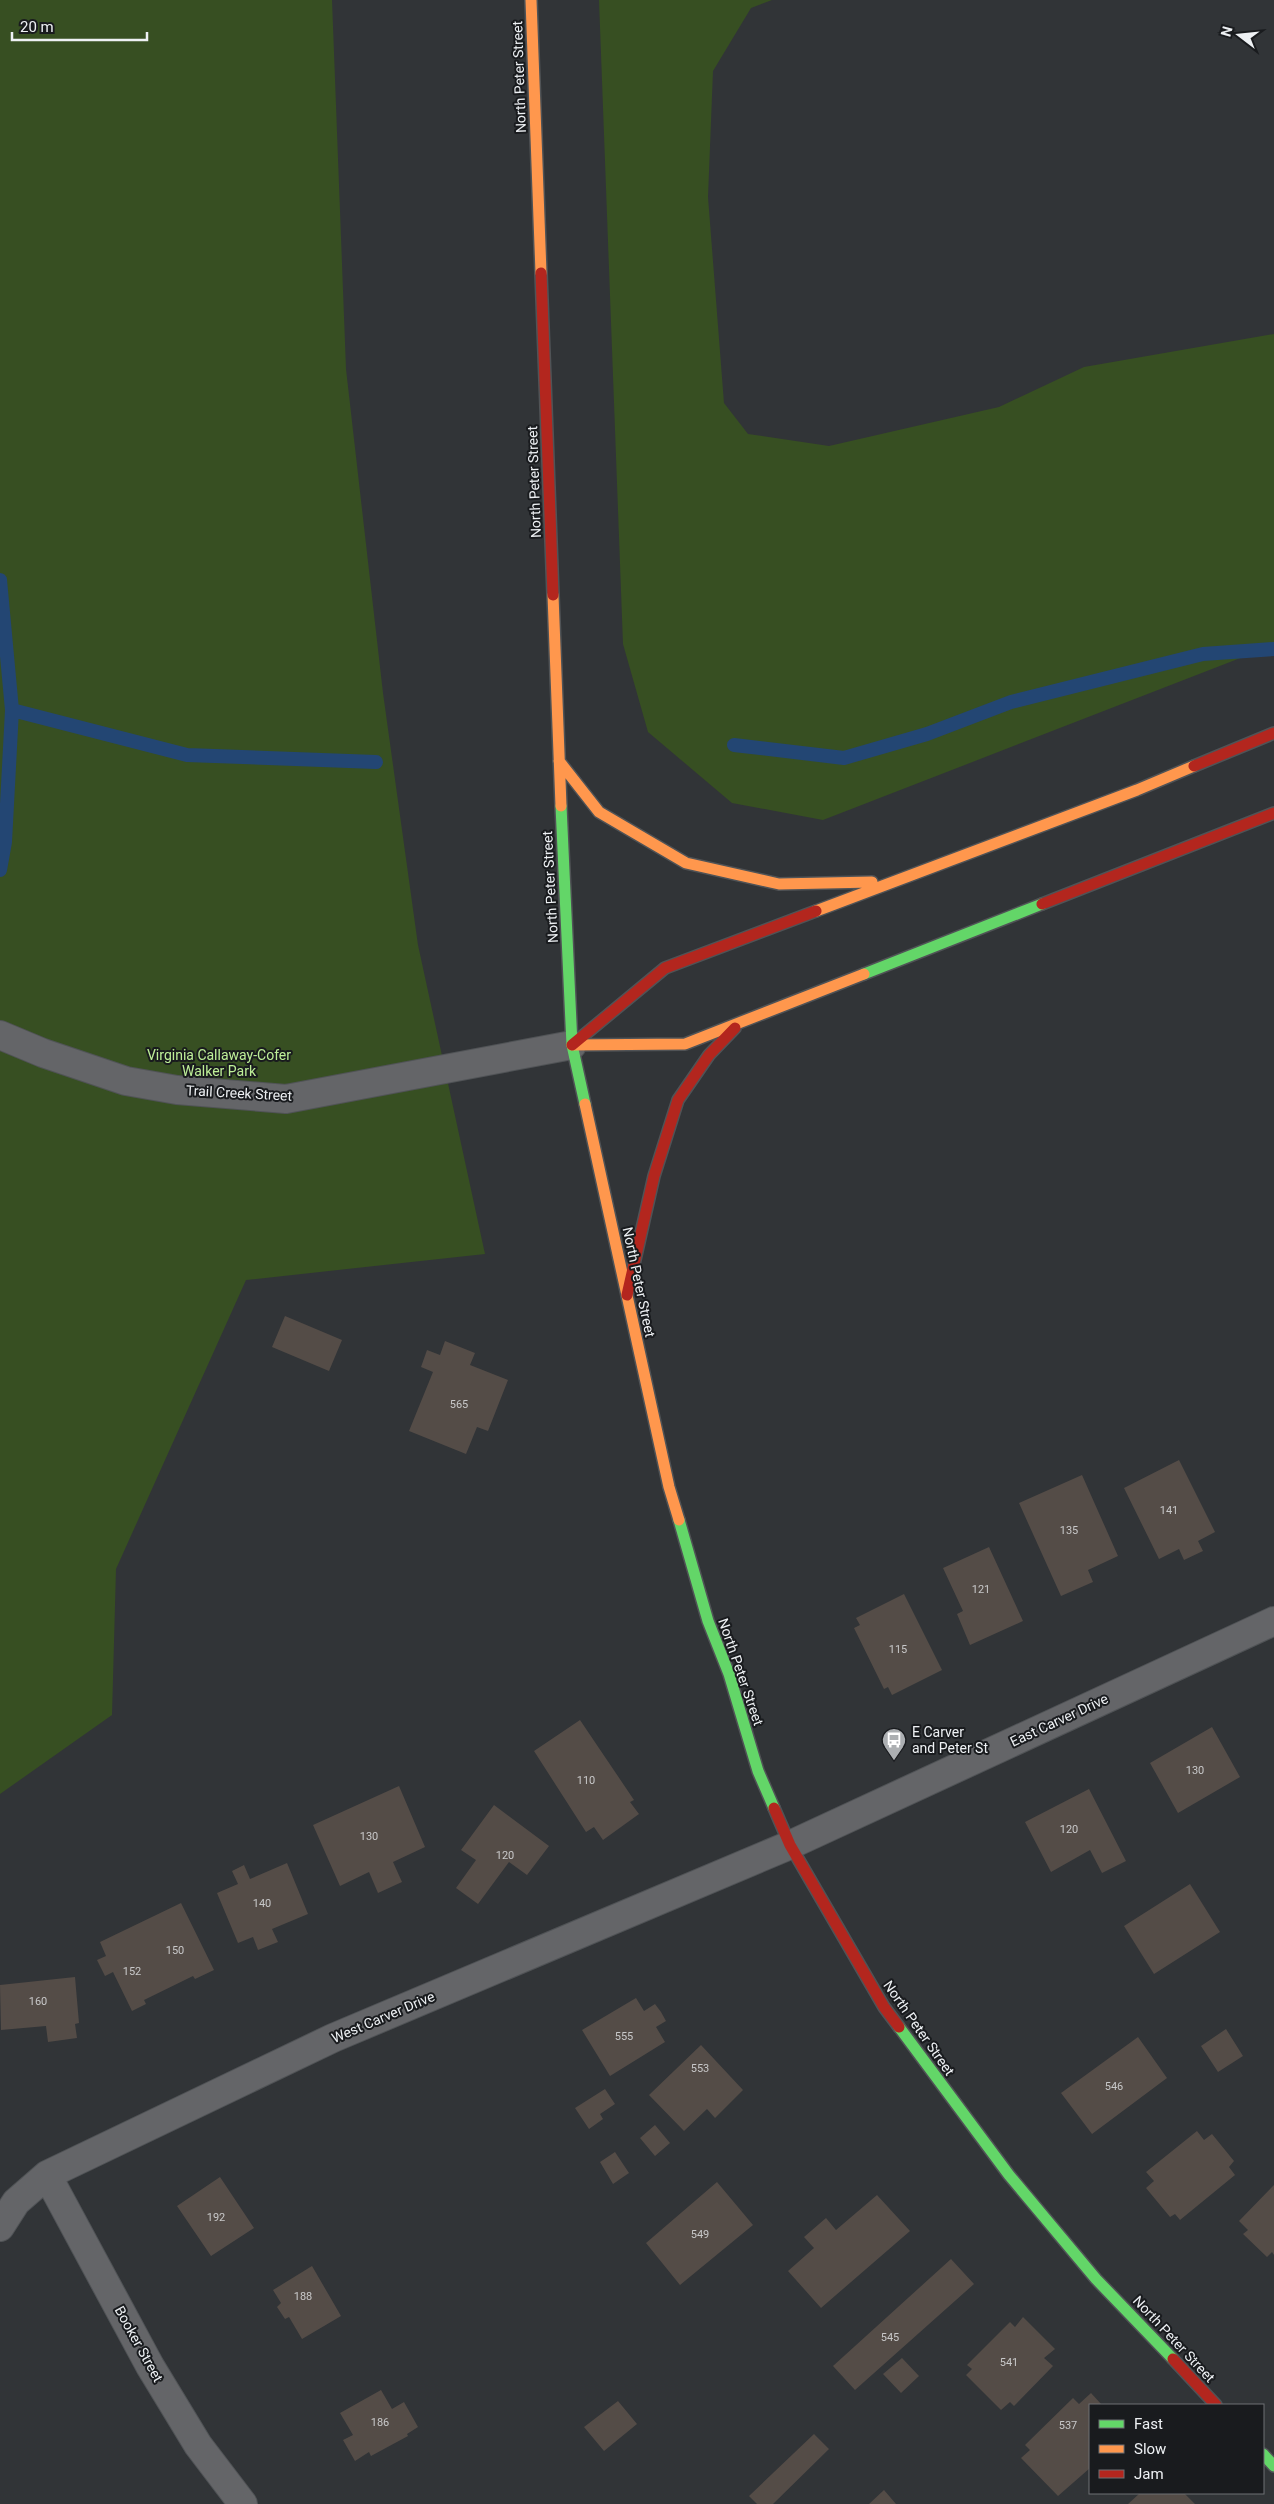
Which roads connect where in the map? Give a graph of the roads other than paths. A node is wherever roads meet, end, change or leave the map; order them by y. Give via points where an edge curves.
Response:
1 (531, 0) edge
2 (1274, 733) edge
3 (559, 761) junction
4 (1274, 813) edge
5 (890, 882) junction
6 (738, 1025) junction
7 (0, 1035) edge
8 (572, 1045) junction
9 (627, 1295) junction
10 (1274, 1621) edge
11 (790, 1845) junction
12 (47, 2175) junction
13 (0, 2227) edge
14 (1215, 2404) edge
15 (1264, 2455) edge
16 (1274, 2466) edge
17 (243, 2504) edge

1 - 3 main road, North Peter Street
2 - 5 main road via 1137,790
3 - 5 main road via 599,812 686,863 779,884
3 - 8 main road, North Peter Street
4 - 6 main road
5 - 8 main road via 665,968
6 - 8 main road via 685,1044
6 - 9 main road via 709,1055 678,1100 654,1176
7 - 8 street, Trail Creek Street via 43,1053 135,1082 177,1090 286,1099
8 - 9 main road, North Peter Street
9 - 11 main road, North Peter Street via 669,1486 708,1621 729,1674 758,1772
10 - 11 street, East Carver Drive
11 - 12 street, West Carver Drive via 333,2038
11 - 14 main road, North Peter Street via 884,2007 939,2084 1009,2175 1096,2279
12 - 13 street, West Carver Drive via 16,2202
12 - 17 street, Booker Street via 155,2374 198,2445
15 - 16 main road

